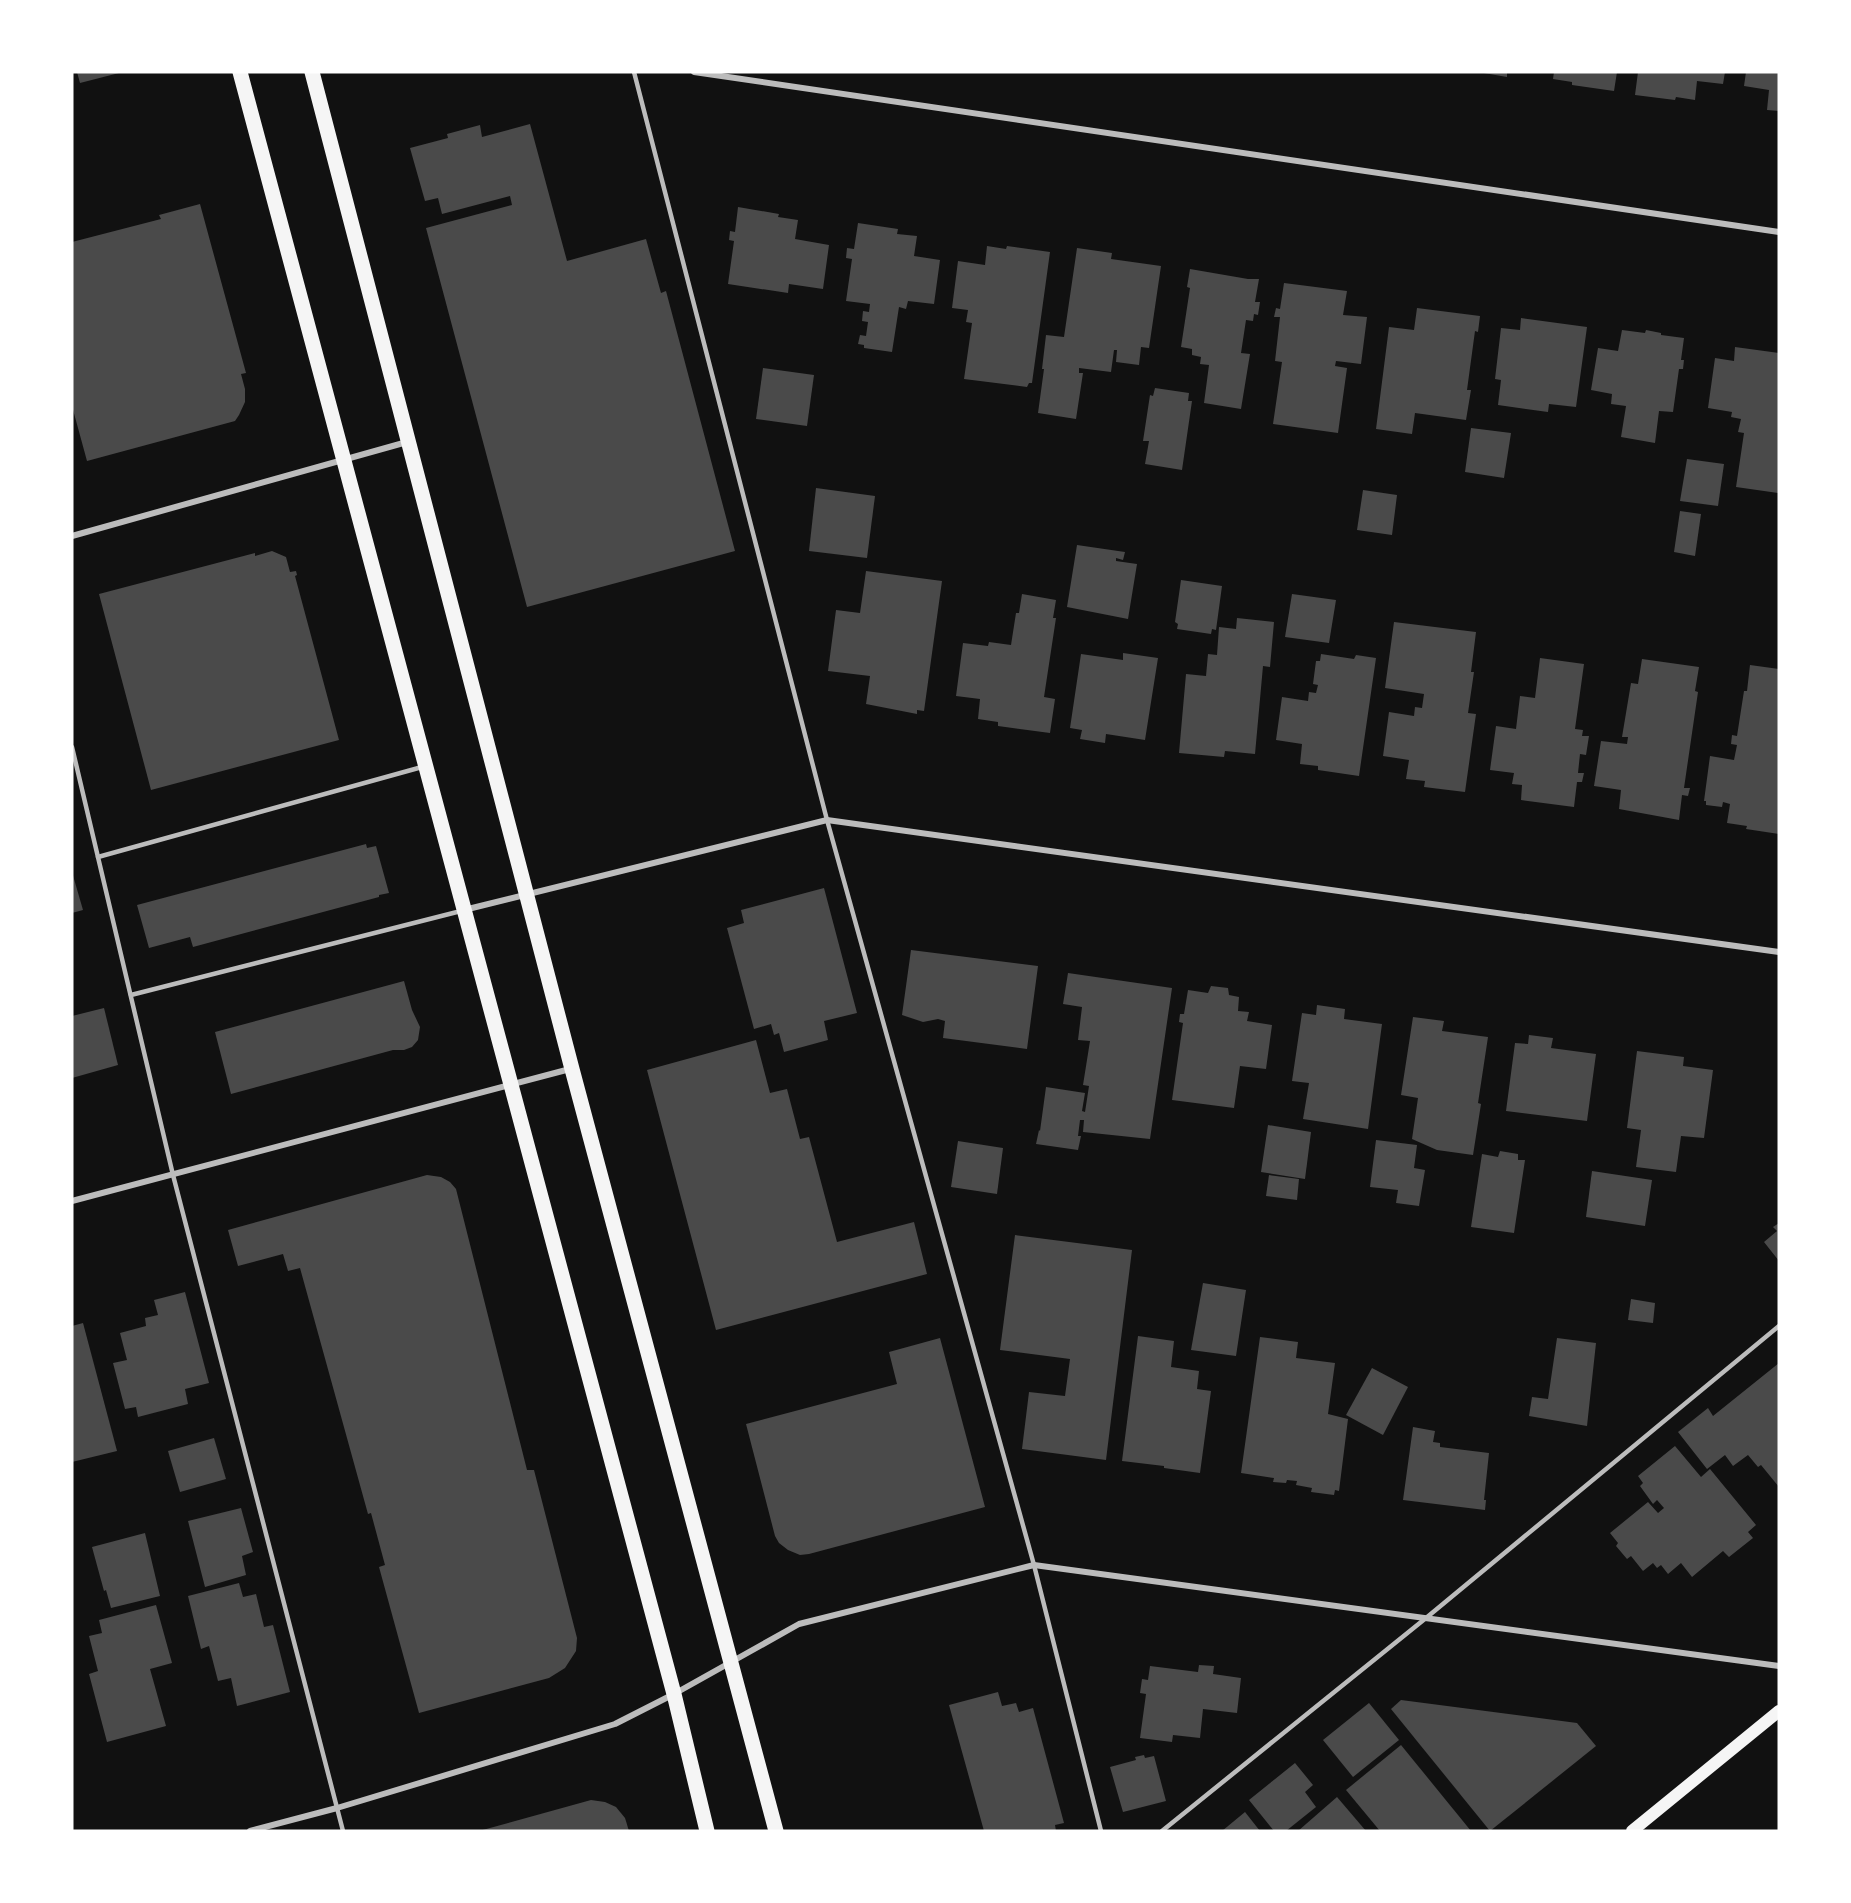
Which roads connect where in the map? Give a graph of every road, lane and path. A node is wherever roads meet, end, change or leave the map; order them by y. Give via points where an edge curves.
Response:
1 (240, 72) edge
2 (312, 72) edge
3 (634, 72) edge
4 (694, 72) edge
5 (1779, 232) edge
6 (409, 442) junction
7 (344, 460) junction
8 (72, 536) edge
9 (72, 747) edge
10 (425, 766) junction
11 (827, 820) junction
12 (98, 857) junction
13 (526, 894) junction
14 (463, 910) junction
15 (1779, 952) edge
16 (131, 995) junction
17 (572, 1069) junction
18 (510, 1085) junction
19 (173, 1174) junction
20 (72, 1201) edge
21 (1779, 1326) edge
22 (1034, 1565) junction
23 (1426, 1618) junction
24 (732, 1662) junction
25 (1779, 1666) edge
26 (674, 1694) junction
27 (1779, 1711) edge
28 (337, 1808) junction
29 (252, 1831) edge
30 (343, 1831) edge
31 (707, 1831) edge
32 (776, 1831) edge
33 (1101, 1831) edge
34 (1162, 1831) edge
35 (1632, 1831) edge

1 - 7 main road
2 - 6 main road
3 - 11 lane
4 - 5 street
6 - 7 street
6 - 13 main road
7 - 8 street
7 - 10 main road
9 - 12 lane
10 - 12 lane
10 - 14 main road
11 - 13 street
11 - 15 street
11 - 22 lane
12 - 16 lane
13 - 14 street
13 - 17 main road
14 - 16 lane
14 - 18 main road
16 - 19 lane
17 - 18 street
17 - 24 main road
18 - 19 street
18 - 26 main road
19 - 20 street
19 - 28 lane
21 - 23 lane
22 - 23 street
22 - 24 street via 799,1624
22 - 33 lane
23 - 25 street
23 - 34 lane
24 - 26 street
24 - 32 main road
26 - 28 street via 615,1724
26 - 31 main road
27 - 35 main road
28 - 29 street
28 - 30 lane

